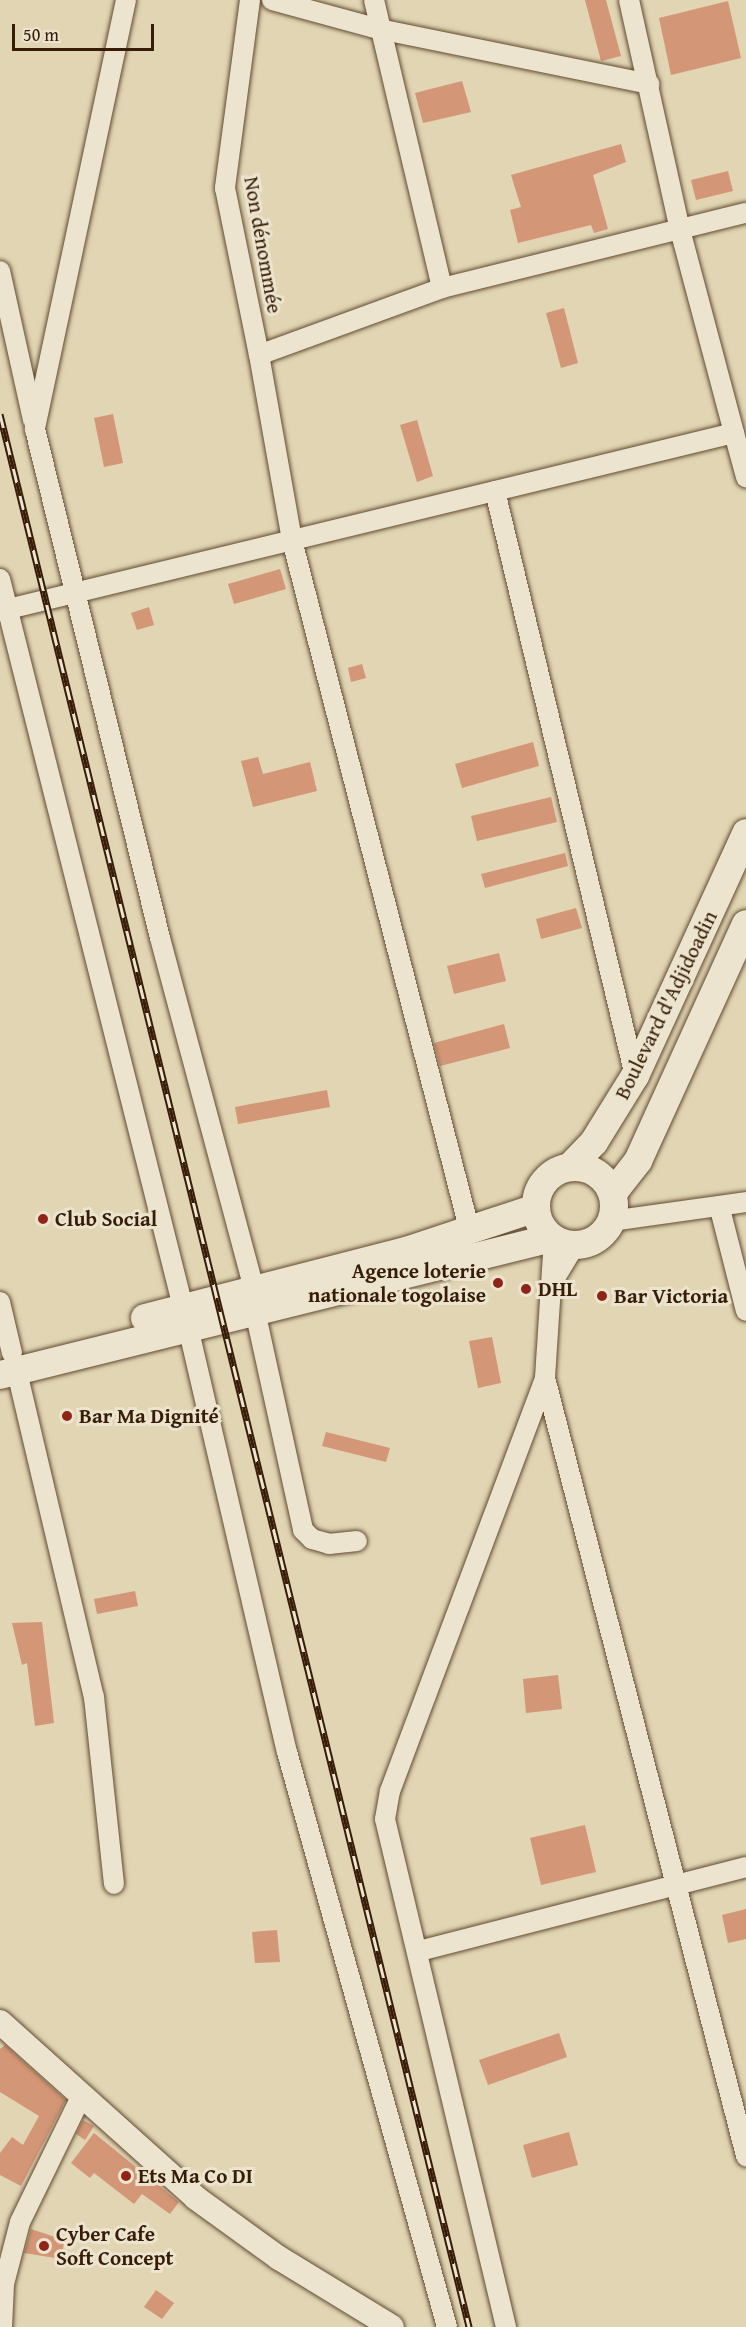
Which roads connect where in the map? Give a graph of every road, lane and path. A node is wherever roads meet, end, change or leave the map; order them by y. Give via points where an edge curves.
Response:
1 (126, 0) edge
2 (250, 0) edge
3 (272, 0) edge
4 (374, 0) edge
5 (629, 0) edge
6 (379, 29) junction
7 (649, 84) junction
8 (746, 213) edge
9 (679, 226) junction
10 (0, 271) edge
11 (442, 288) junction
12 (259, 355) junction
13 (35, 429) junction
14 (734, 433) junction
15 (746, 477) edge
16 (495, 491) junction
17 (292, 540) junction
18 (0, 579) edge
19 (74, 593) junction
20 (5, 610) edge
21 (746, 833) edge
22 (746, 924) edge
23 (635, 1076) junction
24 (570, 1167) junction
25 (746, 1202) edge
26 (613, 1206) junction
27 (536, 1208) junction
28 (720, 1209) junction
29 (470, 1232) junction
30 (560, 1240) junction
31 (255, 1300) junction
32 (0, 1302) edge
33 (746, 1311) edge
34 (186, 1318) junction
35 (7, 1364) edge
36 (545, 1378) junction
37 (357, 1541) dead end
38 (746, 1867) edge
39 (114, 1884) dead end
40 (676, 1887) junction
41 (419, 1951) junction
42 (0, 2022) edge
43 (80, 2099) junction
44 (746, 2156) edge
45 (2, 2283) edge
46 (2, 2327) edge
47 (392, 2327) edge
48 (447, 2327) edge
49 (506, 2327) edge

1 - 13 street
2 - 12 street, Non dénommée via 225,188
3 - 6 street
4 - 6 street
5 - 7 street
6 - 7 street
6 - 11 street
7 - 9 street
8 - 9 street
9 - 11 street
9 - 14 street
10 - 13 street
11 - 12 street
12 - 17 street, Non dénommée
13 - 19 street
14 - 15 street
14 - 16 street
16 - 17 street
16 - 23 street
17 - 19 street
17 - 29 street, Non dénommée
18 - 20 street
19 - 20 street
19 - 31 street
20 - 34 street
21 - 23 main road, Boulevard d'Adjidoadin
22 - 26 main road, Boulevard d'Adjidoadin via 638,1161
23 - 24 main road, Boulevard d'Adjidoadin via 594,1142
24 - 26 main road via 591,1170
24 - 27 main road via 552,1174 540,1189
25 - 28 street
26 - 28 street via 663,1213
26 - 30 main road via 590,1242
27 - 29 main road
27 - 30 main road via 541,1225
28 - 33 street
29 - 31 main road
30 - 31 main road
30 - 36 street via 547,1291
31 - 34 main road
31 - 37 street via 303,1530 312,1539 329,1544
32 - 35 street
34 - 35 main road
34 - 48 street via 287,1752
35 - 39 street via 94,1697
36 - 40 street
36 - 41 street via 387,1806 386,1819
38 - 40 street
40 - 41 street
40 - 44 street
41 - 49 street
42 - 43 street
43 - 45 street via 20,2222
43 - 47 street via 230,2224
45 - 46 street

